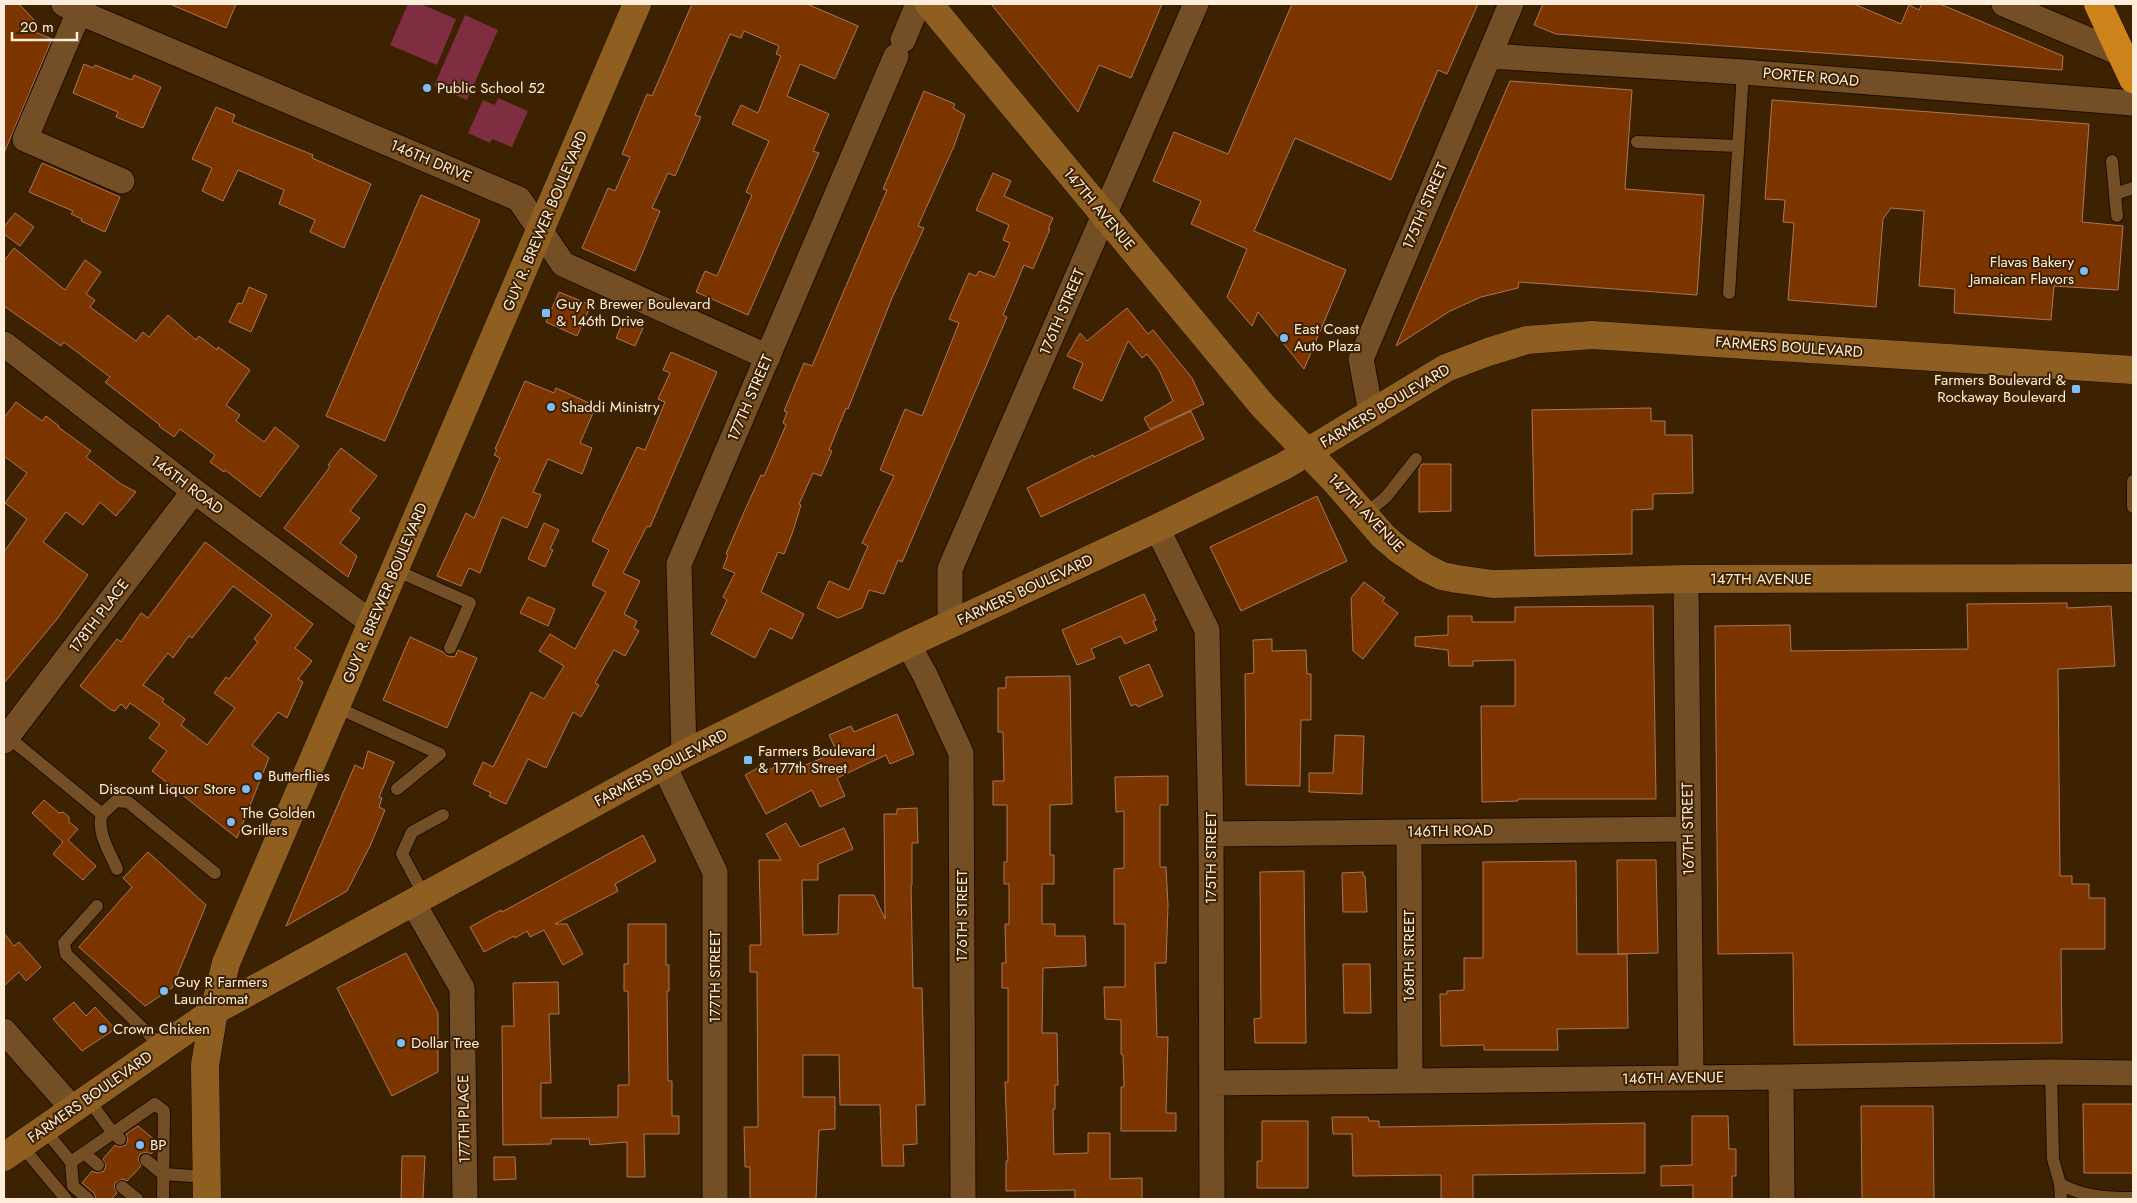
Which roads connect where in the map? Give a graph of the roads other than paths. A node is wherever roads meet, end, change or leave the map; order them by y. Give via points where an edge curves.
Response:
1 (637, 4) edge
2 (918, 4) edge
3 (929, 4) edge
4 (1196, 4) edge
5 (1511, 4) edge
6 (2004, 4) edge
7 (2098, 4) edge
8 (71, 8) edge
9 (2122, 54) junction
10 (1489, 56) junction
11 (1743, 72) junction
12 (2133, 79) edge
13 (2133, 103) edge
14 (1637, 142) dead end
15 (1738, 146) junction
16 (2112, 161) dead end
17 (122, 181) dead end
18 (2133, 188) edge
19 (2115, 194) junction
20 (1104, 216) junction
21 (2118, 216) dead end
22 (541, 232) junction
23 (1729, 293) dead end
24 (7, 354) edge
25 (768, 357) junction
26 (2133, 370) edge
27 (1371, 413) junction
28 (1307, 453) junction
29 (1416, 459) dead end
30 (2133, 481) edge
31 (194, 490) junction
32 (2133, 507) edge
33 (1364, 515) junction
34 (1157, 528) junction
35 (395, 570) junction
36 (2133, 578) edge
37 (1686, 580) junction
38 (372, 623) junction
39 (950, 624) junction
40 (908, 644) junction
41 (450, 648) dead end
42 (336, 707) junction
43 (6, 738) edge
44 (674, 760) junction
45 (397, 788) dead end
46 (102, 814) junction
47 (443, 815) dead end
48 (1688, 829) junction
49 (1409, 832) junction
50 (1211, 834) junction
51 (117, 869) dead end
52 (215, 873) dead end
53 (418, 898) junction
54 (97, 906) dead end
55 (214, 1011) junction
56 (4, 1031) edge
57 (162, 1047) junction
58 (2051, 1072) junction
59 (2133, 1073) edge
60 (1781, 1077) junction
61 (1691, 1078) junction
62 (1410, 1081) junction
63 (1212, 1083) junction
64 (81, 1104) junction
65 (44, 1129) junction
66 (117, 1136) junction
67 (12, 1151) edge
68 (84, 1153) junction
69 (146, 1160) dead end
70 (71, 1162) junction
71 (98, 1165) dead end
72 (163, 1174) junction
73 (2060, 1184) junction
74 (122, 1186) dead end
75 (207, 1188) edge
76 (2133, 1198) edge
77 (66, 1199) edge
78 (88, 1199) edge
79 (137, 1199) edge
80 (163, 1199) edge
81 (465, 1199) edge
82 (715, 1199) edge
83 (963, 1199) edge
84 (1212, 1199) edge
85 (1782, 1199) edge
86 (2061, 1199) edge

1 - 22 main road, GUY R. BREWER BOULEVARD
2 - 25 street, 177TH STREET
3 - 20 main road, 147TH AVENUE
4 - 20 street, 176TH STREET
5 - 10 street, 175TH STREET
6 - 9 street
7 - 9 highway
8 - 17 street via 25,139
8 - 22 street, 146TH DRIVE via 519,199
9 - 12 highway
10 - 11 street, PORTER ROAD
10 - 27 street, 175TH STREET via 1361,359
11 - 13 street, PORTER ROAD
11 - 15 lane
14 - 15 lane
15 - 23 lane
16 - 19 lane
18 - 19 lane
19 - 21 lane
20 - 28 main road, 147TH AVENUE via 1263,406
20 - 39 street, 176TH STREET via 950,569
22 - 25 street, 146TH DRIVE via 563,264
22 - 35 main road, GUY R. BREWER BOULEVARD
24 - 31 street, 146TH ROAD
25 - 44 street, 177TH STREET via 679,564
26 - 27 main road, FARMERS BOULEVARD via 1568,336 1526,340 1460,362
27 - 28 main road, FARMERS BOULEVARD
28 - 33 main road, 147TH AVENUE
28 - 34 main road, FARMERS BOULEVARD
29 - 33 lane via 1386,497
30 - 32 lane
31 - 38 street, 146TH ROAD
31 - 43 street, 178TH PLACE
33 - 37 main road, 147TH AVENUE via 1411,559 1442,576 1494,584
34 - 39 main road, FARMERS BOULEVARD
34 - 50 street, 175TH STREET via 1207,630
35 - 38 main road, GUY R. BREWER BOULEVARD
35 - 41 lane via 470,603
36 - 37 main road, 147TH AVENUE
37 - 48 street, 167TH STREET
38 - 42 main road, GUY R. BREWER BOULEVARD
39 - 40 main road, FARMERS BOULEVARD
40 - 44 main road, FARMERS BOULEVARD
40 - 83 street, 176TH STREET via 961,753
42 - 45 lane via 440,754
42 - 55 main road, GUY R. BREWER BOULEVARD via 226,963
43 - 46 lane
44 - 53 main road, FARMERS BOULEVARD
44 - 82 street, 177TH STREET via 715,872
46 - 51 lane via 100,829
46 - 52 lane via 116,801 128,802
47 - 53 lane via 412,832 402,854
48 - 49 street, 146TH ROAD
48 - 61 street, 167TH STREET
49 - 50 street, 146TH ROAD
49 - 62 street, 168TH STREET
50 - 63 street, 175TH STREET
53 - 55 main road, FARMERS BOULEVARD
53 - 81 street, 177TH PLACE via 462,988
54 - 57 lane via 64,943 66,954
55 - 57 main road, FARMERS BOULEVARD
55 - 75 main road, GUY R. BREWER BOULEVARD via 205,1074
56 - 64 street
57 - 64 main road, FARMERS BOULEVARD
58 - 59 street, 146TH AVENUE
58 - 60 street, 146TH AVENUE
58 - 73 lane via 2053,1159
60 - 61 street, 146TH AVENUE
60 - 85 street
61 - 62 street, 146TH AVENUE
62 - 63 street, 146TH AVENUE
63 - 84 street, 175TH STREET
64 - 65 main road, FARMERS BOULEVARD
64 - 66 lane
65 - 67 main road, FARMERS BOULEVARD
65 - 70 lane
66 - 68 lane
66 - 72 lane via 155,1104 164,1111
67 - 77 lane
68 - 70 lane
68 - 71 lane
69 - 72 lane
70 - 78 lane via 73,1186
72 - 75 lane
72 - 80 lane
73 - 76 lane via 2075,1192 2102,1198
73 - 86 lane
74 - 79 lane

